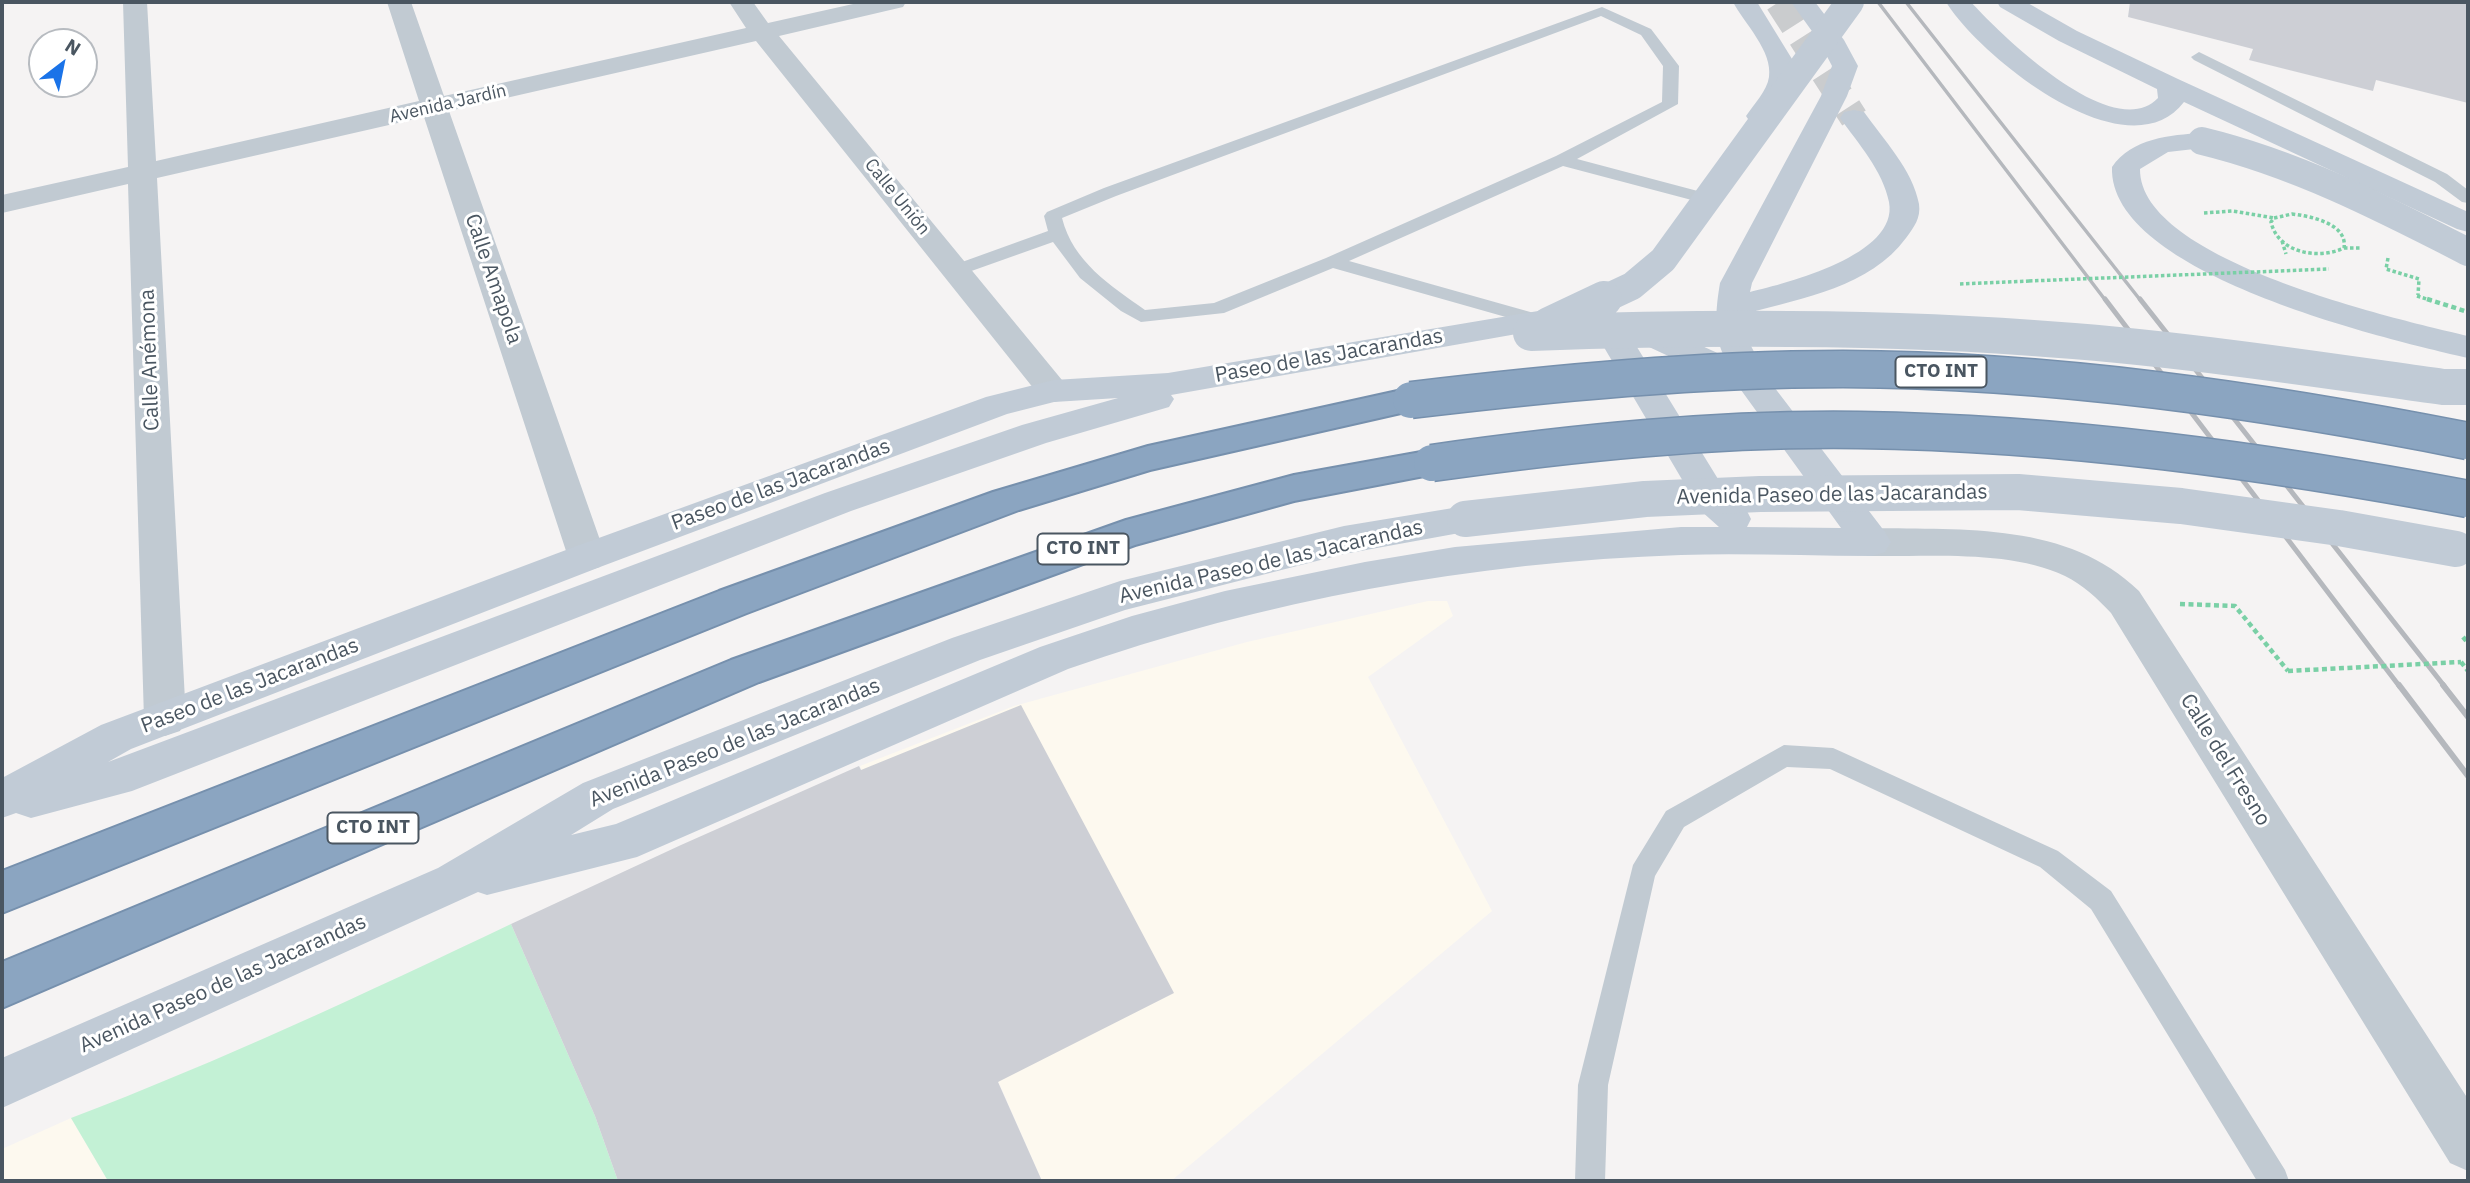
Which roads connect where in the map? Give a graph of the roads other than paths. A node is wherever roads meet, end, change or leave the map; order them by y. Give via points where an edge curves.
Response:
1 (135, 2) edge
2 (399, 2) edge
3 (741, 2) edge
4 (894, 2) edge
5 (1745, 2) edge
6 (1804, 2) edge
7 (1850, 2) edge
8 (1958, 2) edge
9 (2009, 2) edge
10 (762, 32) junction
11 (2199, 57) dead end
12 (2169, 85) junction
13 (435, 107) junction
14 (1854, 118) tunnel mouth
15 (1562, 160) junction
16 (142, 172) junction
17 (1703, 198) junction
18 (2468, 198) edge
19 (2, 204) edge
20 (2468, 223) edge
21 (1055, 235) junction
22 (2468, 252) edge
23 (1332, 262) junction
24 (957, 270) junction
25 (1731, 307) junction
26 (1598, 310) junction
27 (1536, 327) junction
28 (2468, 347) edge
29 (1754, 384) junction
30 (2468, 387) edge
31 (1054, 391) junction
32 (2468, 441) edge
33 (2468, 499) edge
34 (1775, 541) junction
35 (1872, 542) junction
36 (2468, 552) edge
37 (587, 557) junction
38 (165, 719) junction
39 (2, 799) edge
40 (2, 806) edge
41 (454, 882) junction
42 (2, 892) edge
43 (2, 985) edge
44 (2, 1083) edge
45 (2468, 1145) edge
46 (1590, 1181) edge
47 (2274, 1181) edge

1 - 16 street, Calle Anémona
2 - 13 street, Calle Amapola
3 - 10 street, Calle Unión
4 - 10 street, Avenida Jardín
5 - 17 main road, Paseo de las Jacarandas via 1781,60 1783,75
6 - 25 main road via 1845,66 1834,96 1736,284
7 - 27 main road, bridge via 1663,260 1632,286
8 - 12 main road via 2066,98 2103,112 2135,116 2158,113 2172,99
9 - 12 main road
10 - 13 street, Avenida Jardín
10 - 24 street, Calle Unión
11 - 18 lane via 2441,178
12 - 20 main road
13 - 16 street, Avenida Jardín
13 - 37 street, Calle Amapola
14 - 25 main road via 1902,195 1905,215 1895,235 1849,270
15 - 17 lane
15 - 21 lane via 1670,104 1671,66 1646,32 1602,11 1110,192 1053,216
15 - 23 lane
16 - 19 street, Avenida Jardín
16 - 38 street, Calle Anémona
17 - 26 main road, Paseo de las Jacarandas via 1634,292
21 - 23 lane via 1086,273 1141,316 1217,309
21 - 24 lane
22 - 28 main road, bridge via 2294,167 2245,150 2202,141 2167,143 2142,152 2126,167 2127,187 2151,223 2204,261 2271,291
23 - 27 lane
24 - 31 street, Calle Unión
25 - 29 main road via 1734,344
26 - 27 main road, Paseo de las Jacarandas
26 - 29 main road
26 - 34 main road via 1713,500 1734,520
27 - 30 main road, CTO INT, bridge via 1773,327 2108,344
27 - 31 main road, Paseo de las Jacarandas via 1479,329 1168,384
27 - 40 main road, CTO INT via 1316,362 1199,387 1034,434 838,502 117,778
29 - 35 main road
31 - 37 main road, Paseo de las Jacarandas via 998,405
32 - 42 highway, CTO INT, bridge via 2291,408 2141,388 1921,371 1633,377 1411,400 1148,458 1006,501 733,602
33 - 43 highway, CTO INT, bridge via 2359,477 2178,450 1911,431 1769,431 1648,438 1530,449 1294,488 1126,534 745,671
34 - 35 main road
34 - 41 main road via 1681,541 1455,561 1226,606 1054,658 621,844
35 - 45 street, Calle del Fresno via 1999,546 2043,554 2100,579 2125,602
36 - 41 main road, Avenida Paseo de las Jacarandas / CTO INT, bridge via 2208,510 2018,492 1645,499 1465,519 1344,540 1146,589 966,649 598,796
37 - 38 main road, Paseo de las Jacarandas
38 - 39 main road, Paseo de las Jacarandas via 116,737
41 - 44 main road, Avenida Paseo de las Jacarandas / CTO INT
46 - 47 lane via 1593,1085 1642,873 1675,819 1784,756 1833,759 2049,859 2101,900

